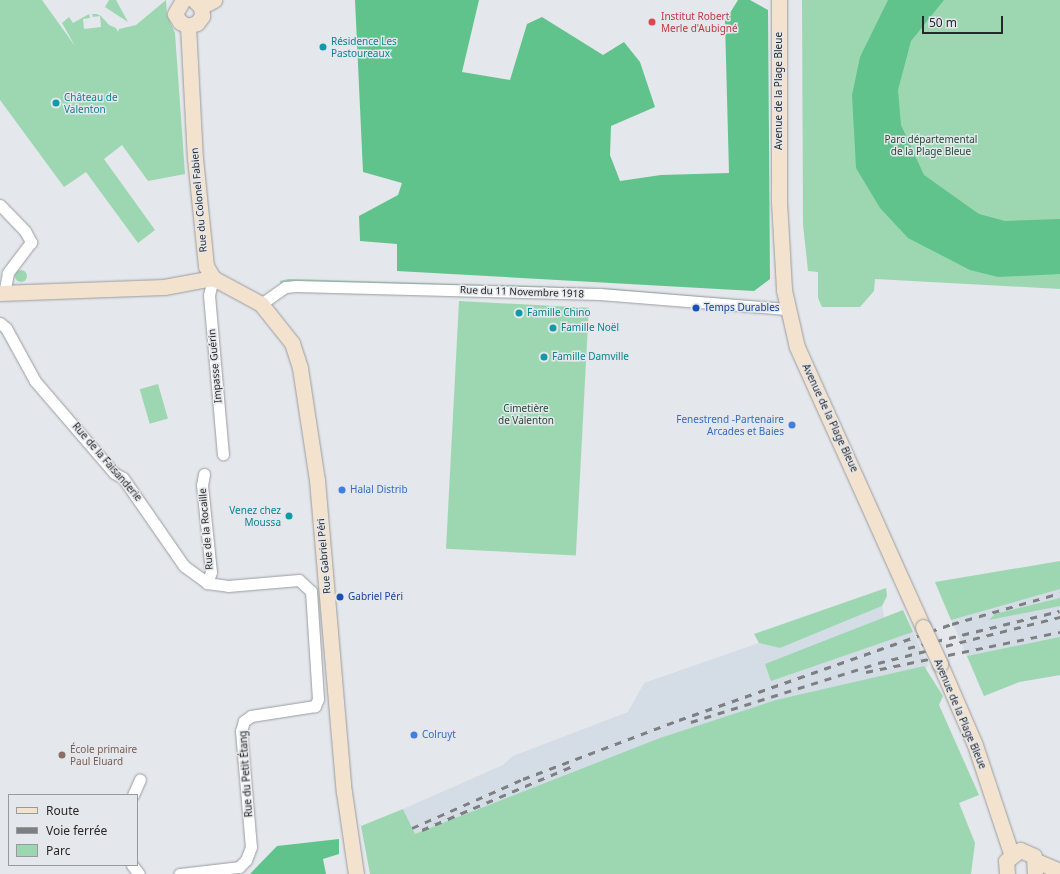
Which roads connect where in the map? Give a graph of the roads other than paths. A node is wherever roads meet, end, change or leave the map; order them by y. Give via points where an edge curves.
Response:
1 (183, 0) edge
2 (214, 0) edge
3 (779, 0) edge
4 (198, 3) edge
5 (188, 26) junction
6 (0, 205) edge
7 (213, 278) junction
8 (2, 293) edge
9 (262, 304) junction
10 (788, 309) junction
11 (0, 324) edge
12 (223, 454) dead end
13 (204, 474) dead end
14 (206, 583) junction
15 (332, 643) junction
16 (316, 644) junction
17 (140, 779) dead end
18 (133, 794) edge
19 (1008, 863) edge
20 (133, 866) edge
21 (1036, 867) edge
22 (1056, 872) edge
23 (139, 874) edge
24 (179, 874) edge
25 (356, 874) edge

1 - 5 street via 175,14 180,22
2 - 4 street
3 - 10 street, Avenue de la Plage Bleue via 779,202
4 - 5 street via 200,20
5 - 7 street, Rue du Colonel Fabien via 202,242 206,266
6 - 8 street via 26,231 31,242 8,273
7 - 8 street via 164,287
7 - 9 street, Rue Gabriel Péri
7 - 12 street, Impasse Guérin via 209,295
9 - 10 street, Rue du 11 Novembre 1918 via 285,287 296,286 600,294
9 - 15 street, Rue Gabriel Péri via 292,343 300,368 317,480
10 - 19 street, Avenue de la Plage Bleue, bridge via 796,347 975,745 997,810
11 - 14 street, Rue de la Faisanderie via 6,328 35,381 114,473 123,478 184,566
13 - 14 street, Rue de la Rocaille via 202,485 210,572
14 - 16 street, Rue de la Faisanderie via 228,586 299,580 311,591
15 - 16 street
15 - 25 street, Rue Gabriel Péri via 344,792
16 - 24 street, Rue du Petit Étang via 315,706 251,716 244,721 241,732 251,847 246,860 238,868
17 - 18 street
19 - 21 street via 1030,853
20 - 23 street
21 - 22 street

